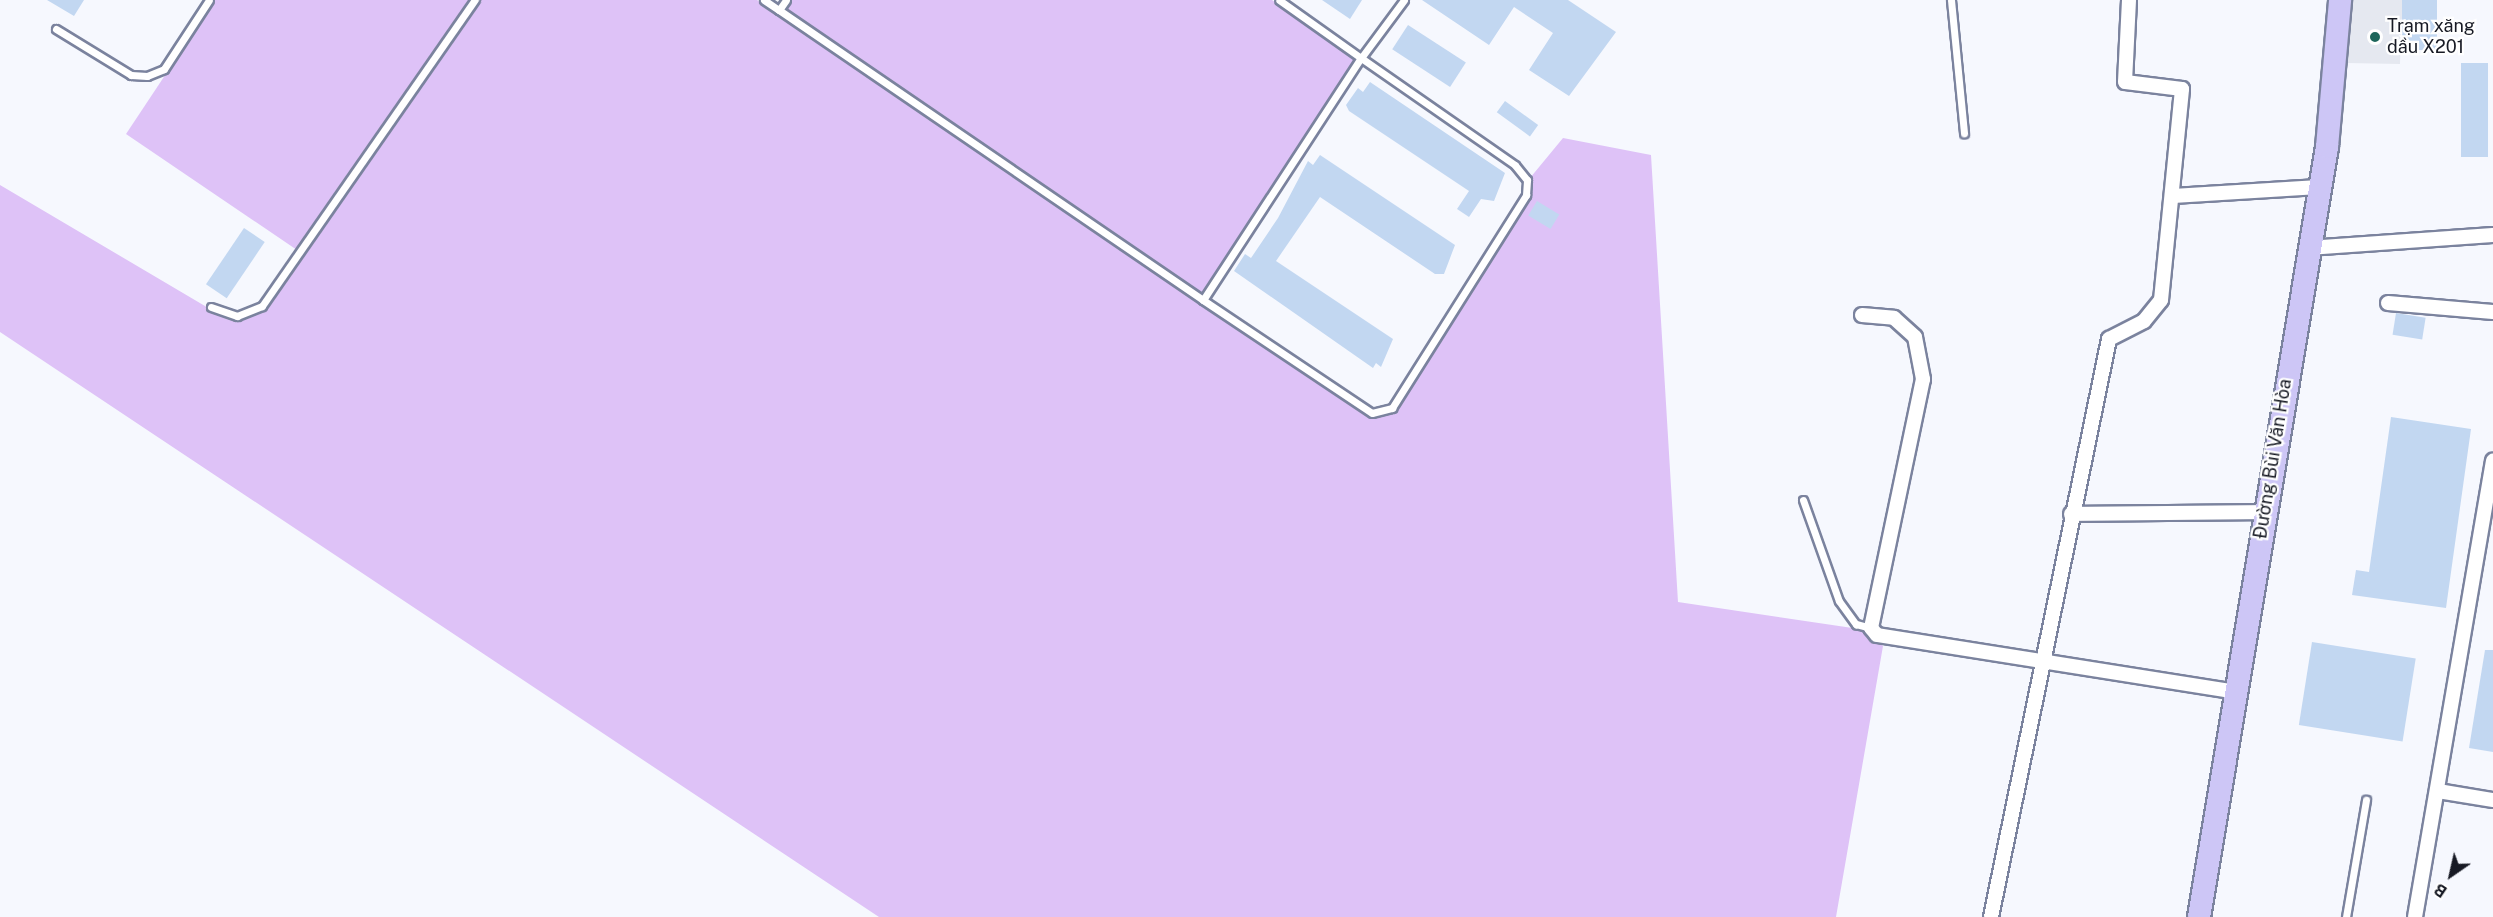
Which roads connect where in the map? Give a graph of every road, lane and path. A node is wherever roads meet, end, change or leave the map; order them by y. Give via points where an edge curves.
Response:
1 (209, 0) edge
2 (475, 0) edge
3 (764, 0) edge
4 (786, 0) edge
5 (1279, 0) edge
6 (1404, 0) edge
7 (1951, 0) edge
8 (2129, 0) edge
9 (2340, 0) edge
10 (779, 10) junction
11 (56, 29) dead end
12 (1361, 58) junction
13 (1964, 133) dead end
14 (2320, 187) junction
15 (2172, 196) junction
16 (2493, 235) edge
17 (2308, 248) junction
18 (1203, 300) junction
19 (2388, 303) dead end
20 (211, 307) dead end
21 (2493, 312) edge
22 (1862, 315) dead end
23 (2493, 462) edge
24 (1803, 500) dead end
25 (2265, 513) junction
26 (2072, 514) junction
27 (1871, 628) junction
28 (2040, 662) junction
29 (2236, 692) junction
30 (2438, 791) junction
31 (2366, 800) dead end
32 (2493, 800) edge
33 (1991, 917) edge
34 (2199, 917) edge
35 (2346, 917) edge
36 (2415, 917) edge

1 - 11 lane via 164,69 147,76 130,75
2 - 20 lane via 262,306 237,316
3 - 10 lane
4 - 10 lane
5 - 12 lane
6 - 12 lane
7 - 13 lane
8 - 15 street via 2125,82 2182,89
9 - 14 main road, Đường Bùi Văn Hòa
10 - 18 lane
12 - 18 lane
12 - 18 lane via 1515,165 1527,180 1526,195 1392,408 1372,413
14 - 15 street
14 - 17 main road, Đường Bùi Văn Hòa
15 - 26 street via 2161,300 2144,321 2109,339
16 - 17 street
17 - 25 main road, Đường Bùi Văn Hòa
19 - 21 street
22 - 27 street via 1894,318 1915,337 1923,379
23 - 30 street
24 - 27 lane via 1839,601 1856,624
25 - 26 street
25 - 29 main road, Đường Bùi Văn Hòa
26 - 28 street
27 - 28 street via 1886,640
28 - 29 street
28 - 33 street
29 - 34 main road, Đường Bùi Văn Hòa
30 - 32 street
30 - 36 street
31 - 35 lane

